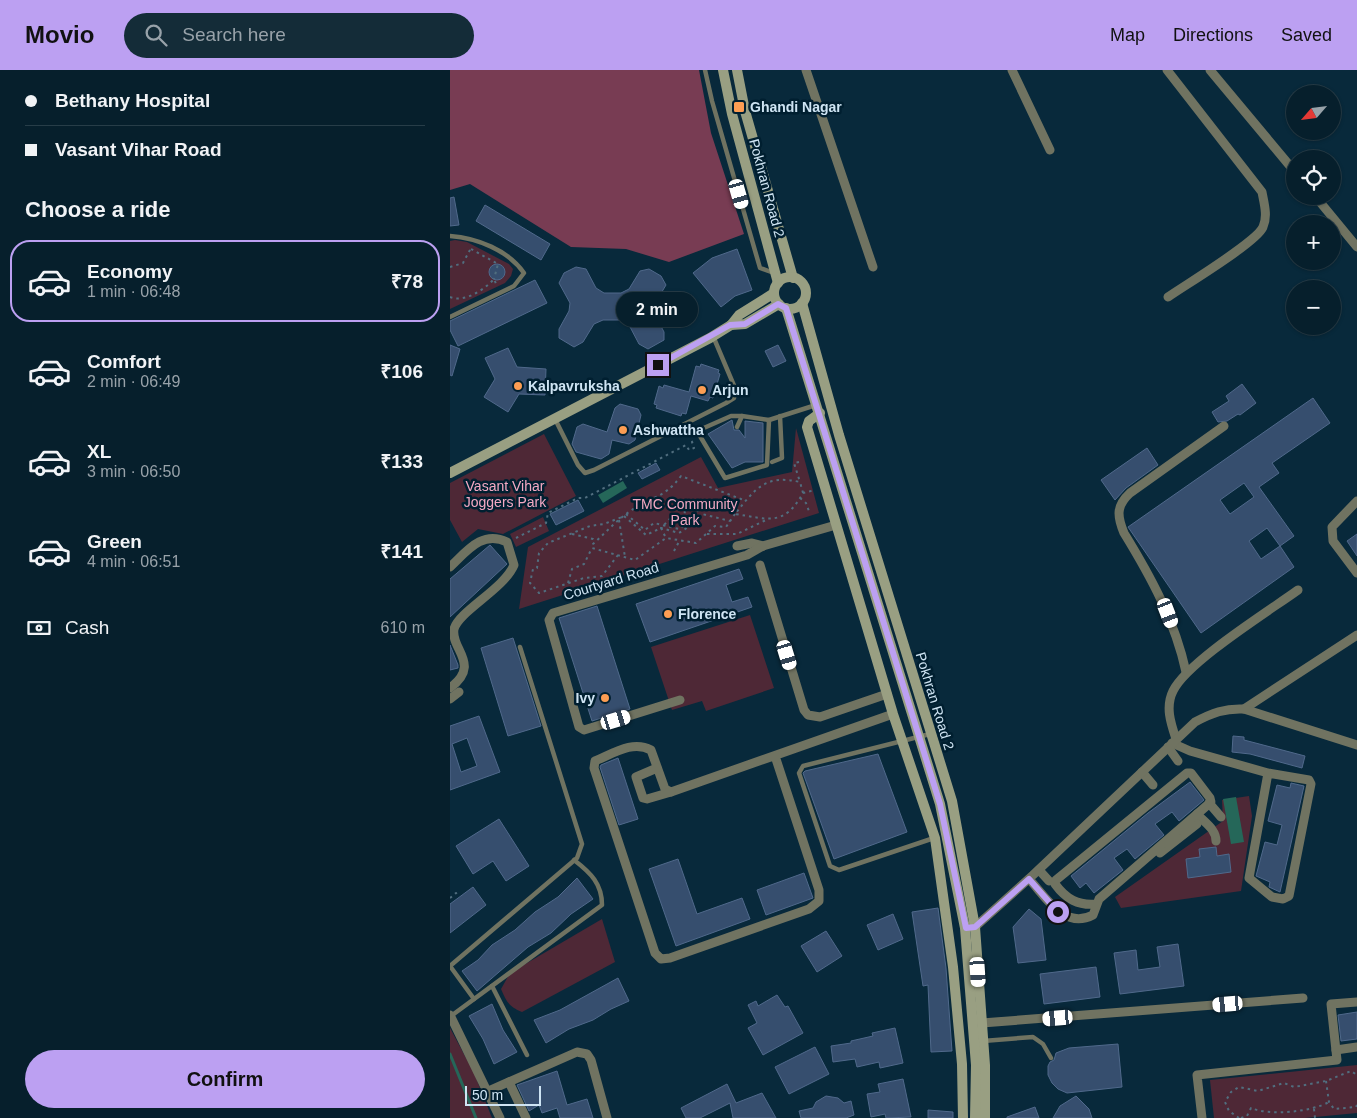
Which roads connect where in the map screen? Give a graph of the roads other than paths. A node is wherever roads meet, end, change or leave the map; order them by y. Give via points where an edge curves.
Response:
1 (706, 70) edge
2 (723, 70) edge
3 (737, 70) edge
4 (806, 70) edge
5 (1012, 70) edge
6 (1167, 70) edge
7 (1210, 70) edge
8 (1050, 150) dead end
9 (1286, 161) edge
10 (1322, 205) edge
11 (450, 236) edge
12 (1357, 247) edge
13 (873, 267) dead end
14 (793, 278) junction
15 (776, 283) junction
16 (1168, 297) dead end
17 (802, 303) junction
18 (782, 306) junction
19 (450, 317) edge
20 (730, 325) junction
21 (713, 336) junction
22 (819, 409) junction
23 (742, 416) junction
24 (780, 416) junction
25 (555, 419) junction
26 (769, 420) junction
27 (1224, 426) dead end
28 (737, 427) dead end
29 (772, 462) dead end
30 (450, 473) edge
31 (1357, 502) edge
32 (836, 525) junction
33 (737, 546) dead end
34 (763, 546) junction
35 (760, 565) dead end
36 (450, 567) edge
37 (1357, 573) edge
38 (1298, 590) dead end
39 (1357, 635) edge
40 (520, 648) dead end
41 (1186, 672) junction
42 (450, 688) edge
43 (459, 692) dead end
44 (887, 694) junction
45 (450, 699) edge
46 (680, 700) dead end
47 (1244, 709) junction
48 (893, 714) junction
49 (930, 734) junction
50 (919, 737) junction
51 (902, 741) junction
52 (1172, 743) junction
53 (1357, 746) edge
54 (775, 756) junction
55 (1178, 761) dead end
56 (657, 768) junction
57 (1142, 772) junction
58 (1268, 773) junction
59 (1153, 785) dead end
60 (671, 792) junction
61 (1209, 803) junction
62 (1196, 814) junction
63 (1221, 817) dead end
64 (1196, 824) dead end
65 (935, 838) junction
66 (1216, 841) dead end
67 (1145, 858) junction
68 (574, 860) junction
69 (1034, 875) junction
70 (1049, 881) dead end
71 (1097, 904) junction
72 (970, 927) junction
73 (450, 966) edge
74 (492, 986) junction
75 (1303, 998) dead end
76 (474, 999) junction
77 (1357, 1002) edge
78 (450, 1016) edge
79 (982, 1024) junction
80 (983, 1041) junction
81 (1357, 1047) edge
82 (1336, 1050) junction
83 (527, 1055) dead end
84 (1051, 1058) dead end
85 (509, 1082) junction
86 (486, 1092) junction
87 (500, 1118) edge
88 (526, 1118) edge
89 (607, 1118) edge
90 (963, 1118) edge
91 (975, 1118) edge
92 (985, 1118) edge
93 (1202, 1118) edge

1 - 15 lane via 760,268
2 - 15 main road, Pokhran Road 2
3 - 14 main road, Pokhran Road 2 via 745,111
4 - 13 street
5 - 8 street
6 - 16 street via 1262,192 1265,211 1263,228 1248,242
7 - 9 street
10 - 12 street
11 - 19 lane via 474,240 515,260 524,273 514,286
14 - 15 main road
14 - 17 main road via 805,288
15 - 18 main road
15 - 20 main road
17 - 18 main road via 795,308
17 - 49 main road, Pokhran Road 2
18 - 20 main road via 745,324
18 - 22 main road, Pokhran Road 2
20 - 21 main road
21 - 25 main road
21 - 25 lane via 735,388 734,398 726,403 585,473
22 - 24 lane
22 - 32 main road via 807,427
22 - 50 main road, Pokhran Road 2
23 - 26 lane
23 - 26 lane via 731,416 697,431 725,478 767,465
23 - 28 lane
24 - 26 lane
24 - 29 lane via 782,458
25 - 30 main road
27 - 41 street via 1130,493 1118,509 1124,533 1168,613 1180,642
31 - 37 street via 1332,527 1333,541
32 - 34 street, Courtyard Road
32 - 44 main road
33 - 34 street via 752,543
34 - 46 street, Courtyard Road via 747,555 553,613 549,620 579,727 584,730
35 - 44 street via 808,715 820,717
36 - 42 street via 485,538 507,542 514,565 454,629 463,669
38 - 41 street
39 - 47 street
40 - 68 lane via 582,844
41 - 52 street via 1172,692 1168,716
43 - 45 street
44 - 48 main road
47 - 52 street via 1228,708 1210,713
47 - 53 street
48 - 51 main road
48 - 54 street
49 - 50 lane
49 - 72 main road, Pokhran Road 2 via 952,801
50 - 51 lane
50 - 72 main road, Pokhran Road 2 via 940,804
51 - 65 main road
51 - 65 lane via 803,766 800,773 830,866 839,870
52 - 55 street
52 - 57 street
52 - 58 street
54 - 56 street via 820,890 819,901 809,909 670,958 661,958 655,953 593,765 595,761 638,745 651,750
54 - 60 street
56 - 60 street via 665,789
56 - 60 street via 636,777 643,798 647,800
57 - 59 street
57 - 69 street
58 - 58 street via 1309,780 1311,784 1289,896 1283,899 1272,897 1249,878
61 - 62 street
61 - 63 street
61 - 71 street via 1206,792 1192,773 1187,773 1056,880 1055,884 1068,899 1086,905
62 - 66 street via 1210,826
62 - 67 street
64 - 67 street via 1152,860
65 - 90 main road via 953,966 962,1064
67 - 71 street
68 - 73 lane
68 - 74 lane via 588,870 602,891 602,905
69 - 70 street
69 - 71 street via 1066,912 1094,915
69 - 72 street
72 - 79 main road, Pokhran Road 2
72 - 91 main road, Pokhran Road 2
73 - 76 lane
74 - 76 lane
74 - 83 lane
75 - 79 street
76 - 78 lane
77 - 82 street via 1331,1004
78 - 86 street
79 - 80 main road, Pokhran Road 2
80 - 84 lane via 1034,1037 1043,1044
80 - 92 main road, Pokhran Road 2
81 - 82 street
82 - 93 street via 1337,1060 1197,1075
85 - 86 street
85 - 88 street
85 - 89 street via 582,1052 592,1060
86 - 87 street

